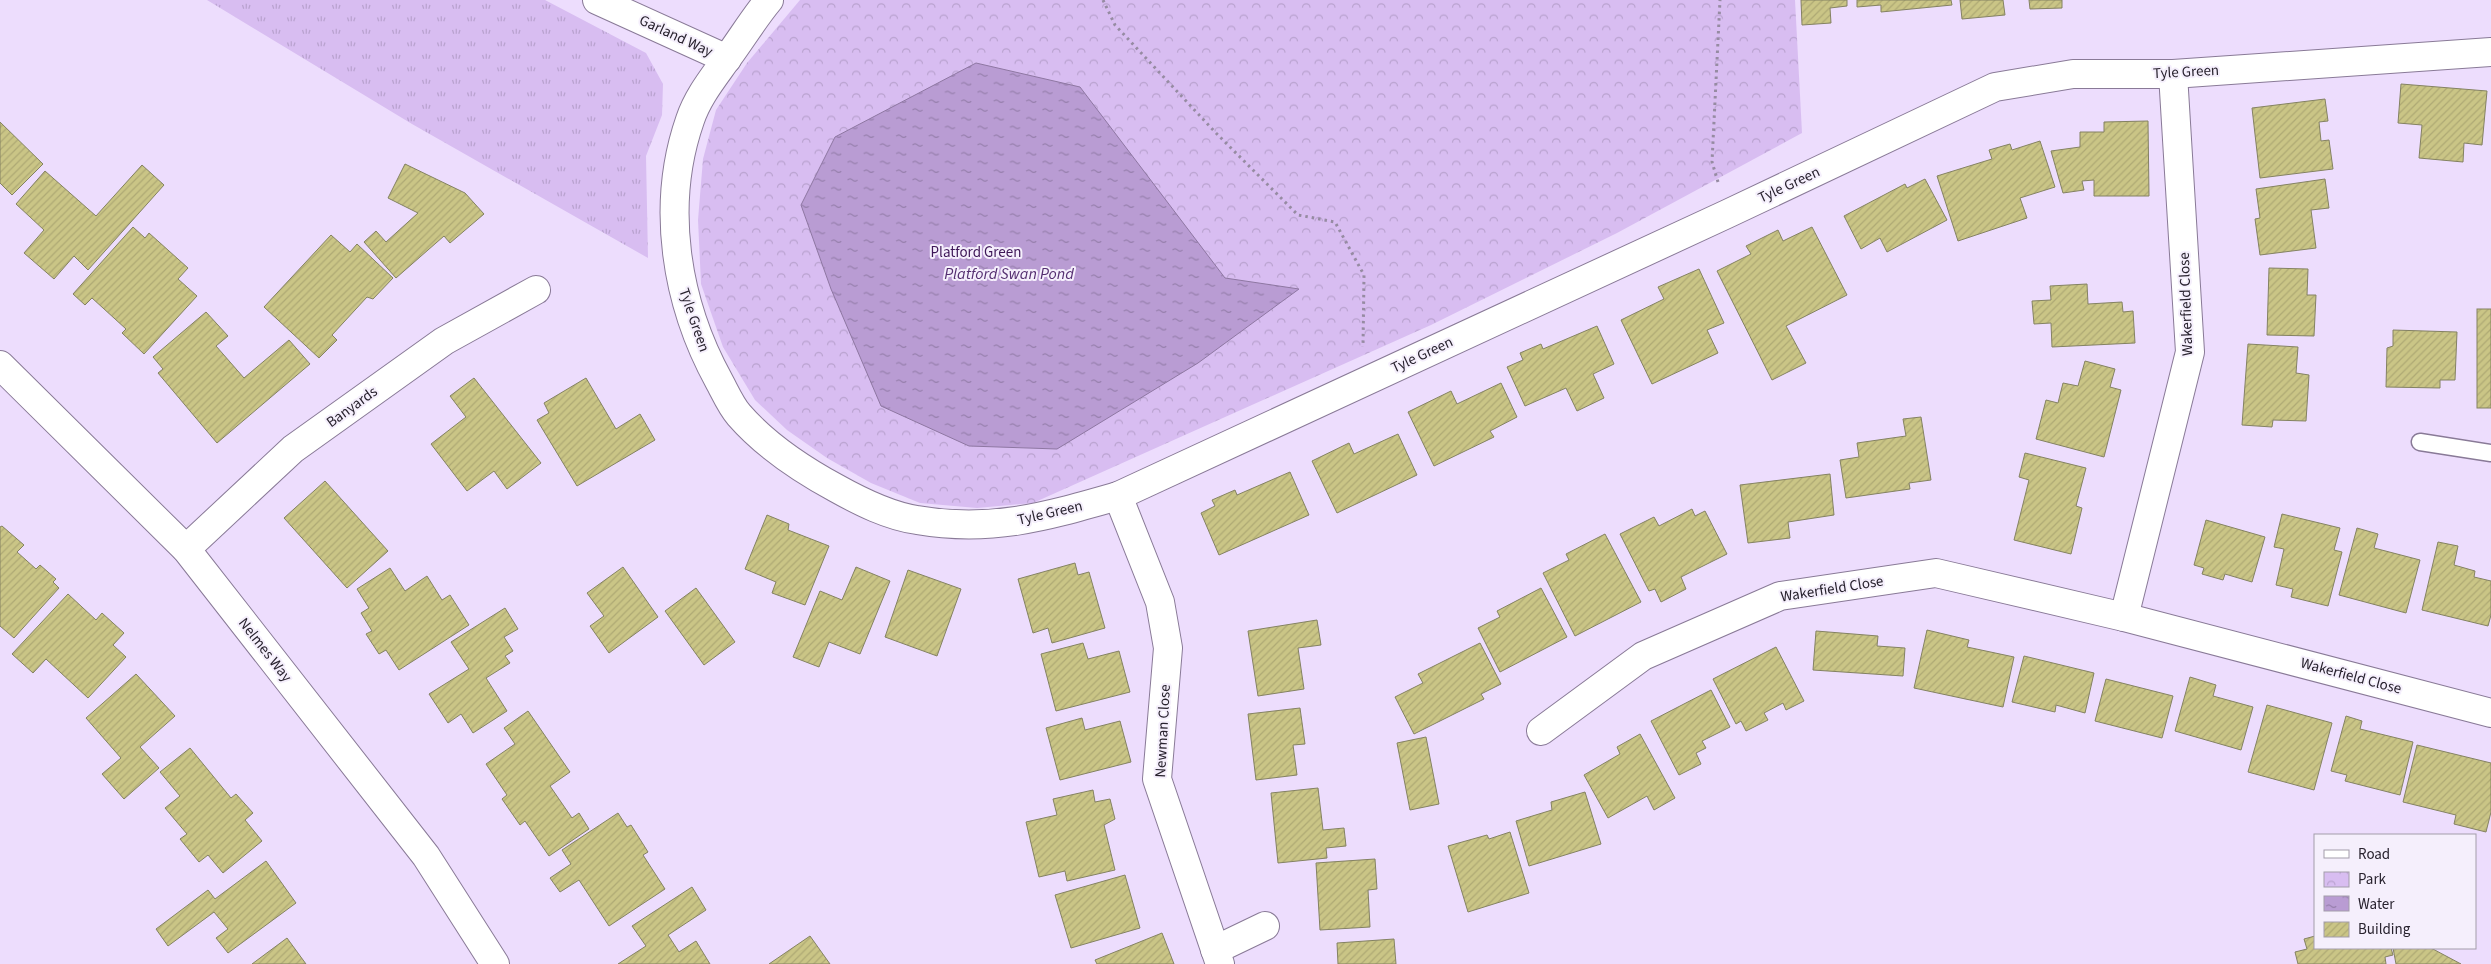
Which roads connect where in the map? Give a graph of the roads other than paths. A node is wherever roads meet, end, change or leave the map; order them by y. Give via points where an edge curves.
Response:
1 (597, 0) edge
2 (769, 0) edge
3 (2491, 52) edge
4 (727, 59) junction
5 (2174, 74) junction
6 (536, 290) dead end
7 (0, 365) edge
8 (2420, 442) dead end
9 (2491, 453) edge
10 (1118, 496) junction
11 (186, 549) junction
12 (2124, 617) junction
13 (2491, 713) edge
14 (1541, 731) dead end
15 (1265, 926) dead end
16 (1218, 957) edge
17 (496, 964) edge

1 - 4 street, Garland Way
2 - 4 street
3 - 5 street, Tyle Green
4 - 10 street, Tyle Green via 708,83 690,120 678,170 674,227 681,286 705,356 738,414 775,449 813,476 862,502 916,520 979,526 1037,519
5 - 10 street, Tyle Green via 2072,74 1995,87
5 - 12 street, Wakerfield Close via 2190,352
6 - 11 street, Banyards via 444,341 293,449
7 - 11 street, Nelmes Way
8 - 9 lane
10 - 16 street, Newman Close via 1160,602 1168,648 1157,779
11 - 17 street, Nelmes Way via 426,856
12 - 13 street, Wakerfield Close
12 - 14 street, Wakerfield Close via 1936,573 1780,596 1643,656
15 - 16 street

